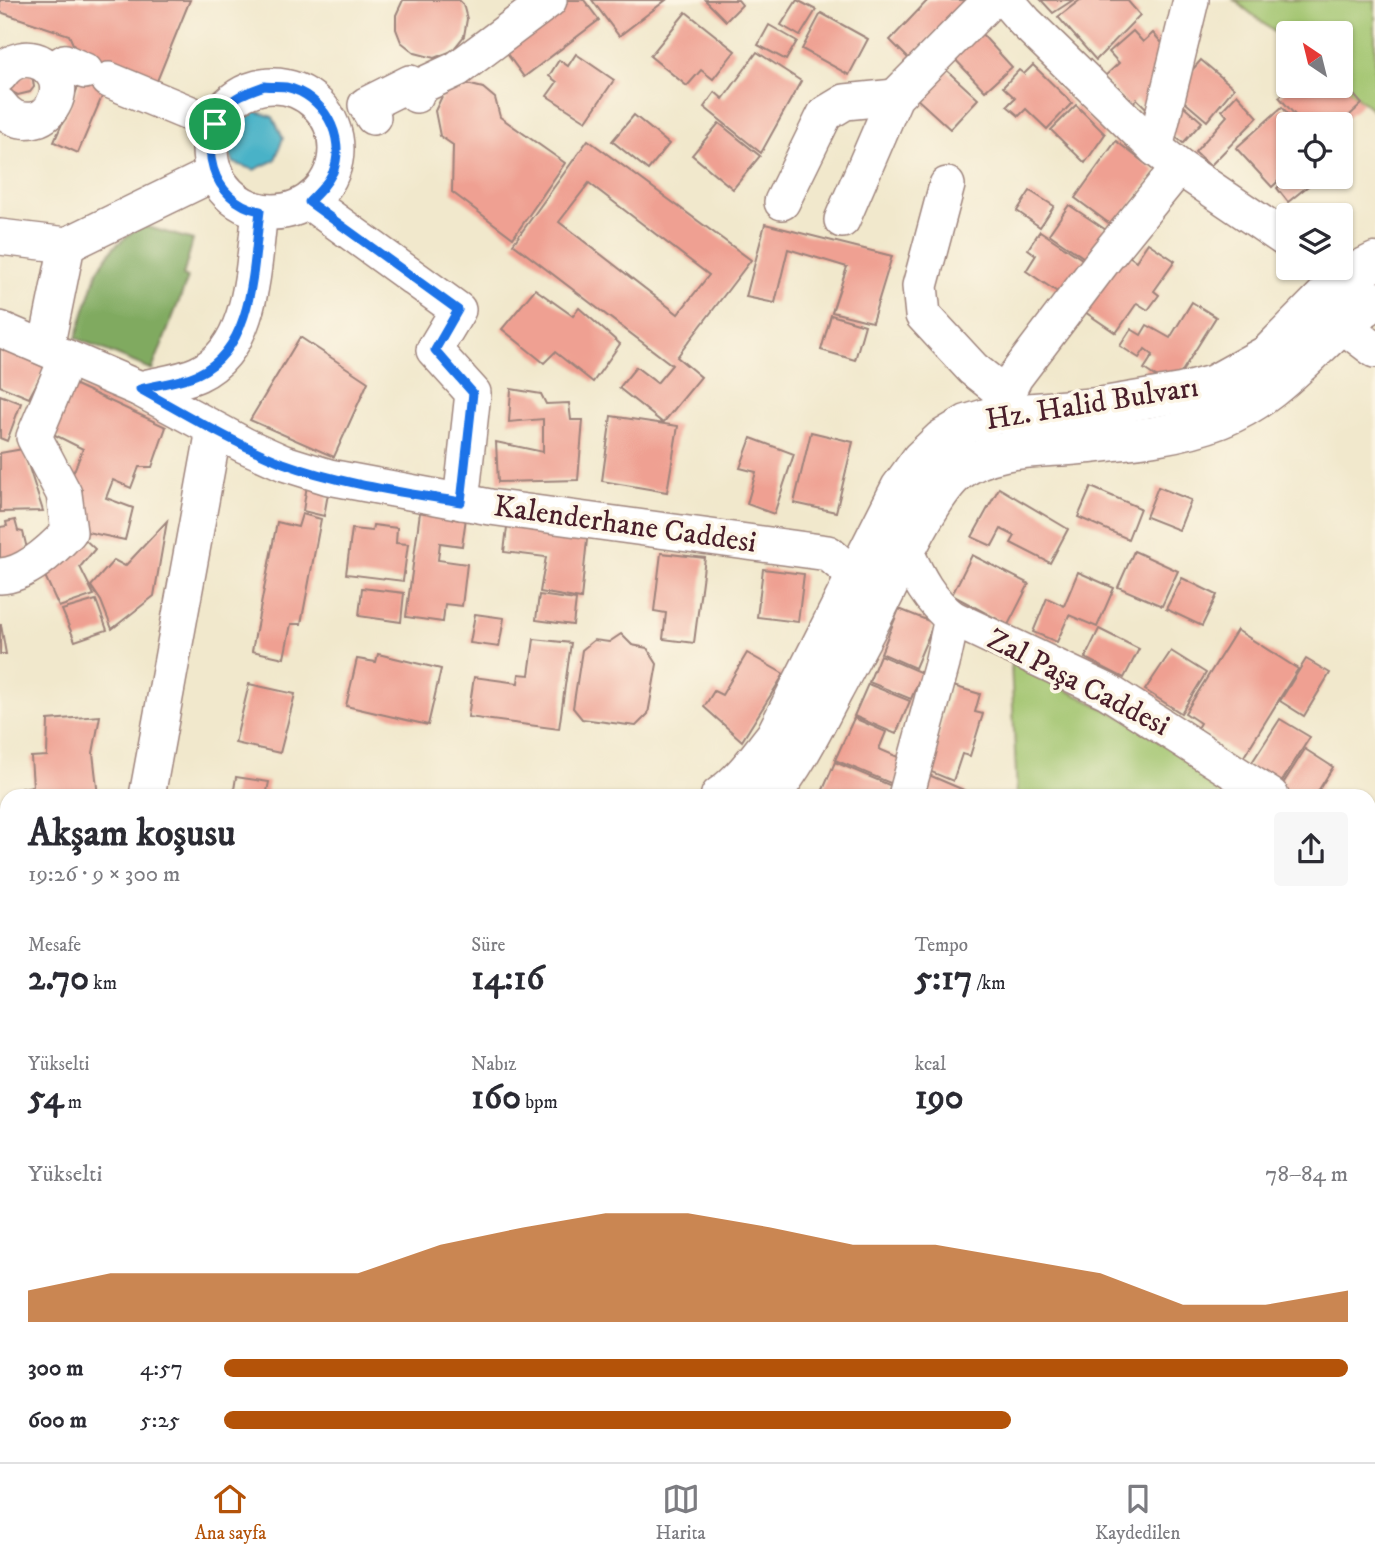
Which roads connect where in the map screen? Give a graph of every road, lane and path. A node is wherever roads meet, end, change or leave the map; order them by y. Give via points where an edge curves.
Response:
1 (549, 0) edge
2 (991, 0) edge
3 (1006, 0) edge
4 (1191, 0) edge
5 (51, 71) junction
6 (0, 75) edge
7 (895, 97) junction
8 (0, 105) edge
9 (215, 124) junction
10 (334, 128) junction
11 (1167, 158) junction
12 (215, 173) junction
13 (947, 184) dead end
14 (309, 202) junction
15 (782, 202) dead end
16 (260, 211) junction
17 (842, 220) dead end
18 (1276, 233) edge
19 (0, 237) edge
20 (67, 245) junction
21 (1375, 249) edge
22 (1353, 266) edge
23 (1339, 280) edge
24 (1360, 313) edge
25 (0, 329) edge
26 (1375, 350) edge
27 (56, 353) junction
28 (140, 389) junction
29 (1001, 405) junction
30 (214, 430) junction
31 (461, 502) junction
32 (906, 552) junction
33 (0, 576) edge
34 (856, 577) junction
35 (952, 618) junction
36 (148, 789) edge
37 (728, 789) edge
38 (776, 789) edge
39 (908, 789) edge
40 (1260, 789) edge

1 - 10 street via 457,69 366,105 371,114
2 - 7 street
3 - 11 street
4 - 11 street
5 - 6 street via 26,59
5 - 8 street via 57,98 45,116 14,118
5 - 9 street via 65,62
7 - 15 street via 845,102 824,114
7 - 17 street
9 - 10 street via 226,106 264,86 286,87 306,95 323,108
9 - 12 street via 209,144
10 - 14 street via 334,169 324,188
11 - 18 street
11 - 29 street via 1081,290 1015,377
12 - 16 street via 233,199
12 - 20 street
13 - 29 street via 920,286 923,315
14 - 16 street via 291,211
14 - 31 street via 458,310 435,350 473,393
16 - 28 street via 239,333 223,359 197,375
19 - 20 street
20 - 27 street
21 - 22 main road, Hz. Halid Bulvarı
23 - 29 main road, Hz. Halid Bulvarı via 1268,354 1214,384 1110,405
24 - 26 street
24 - 32 main road, Hz. Halid Bulvarı via 1272,389 1220,419 1164,434 1003,452 971,463 939,495
25 - 27 street, Kalenderhane Caddesi
27 - 28 street, Kalenderhane Caddesi
27 - 33 street via 34,437 64,494 69,532 46,556
28 - 30 street, Kalenderhane Caddesi
29 - 34 main road, Hz. Halid Bulvarı via 942,439 921,459 900,488
30 - 31 street, Kalenderhane Caddesi via 284,463 329,477
30 - 36 street
31 - 34 street, Kalenderhane Caddesi via 828,553
32 - 35 street, Zal Paşa Caddesi via 928,595
32 - 38 main road, Hz. Halid Bulvarı via 810,736
34 - 37 main road, Hz. Halid Bulvarı via 775,736
35 - 39 street
35 - 40 street, Zal Paşa Caddesi via 1107,691

